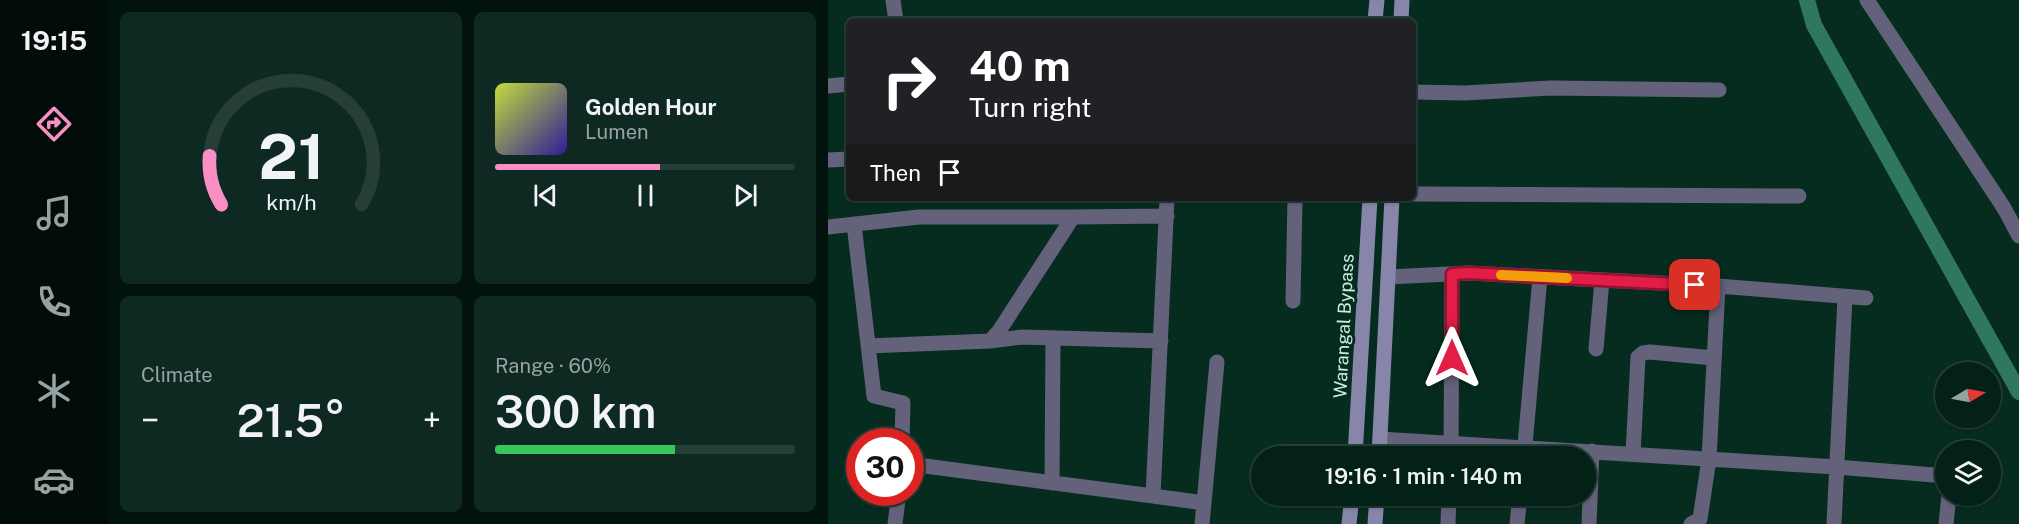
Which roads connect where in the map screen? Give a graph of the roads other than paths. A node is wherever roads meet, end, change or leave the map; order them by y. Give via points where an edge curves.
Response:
1 (893, 0) edge
2 (1377, 0) edge
3 (1402, 0) edge
4 (1867, 0) edge
5 (896, 18) edge
6 (1375, 18) edge
7 (1401, 18) edge
8 (846, 84) edge
9 (828, 86) edge
10 (1719, 90) dead end
11 (1416, 92) edge
12 (846, 159) edge
13 (828, 160) edge
14 (1416, 194) edge
15 (1799, 196) dead end
16 (1167, 201) edge
17 (1295, 201) edge
18 (1370, 201) edge
19 (1392, 201) edge
20 (1167, 216) junction
21 (1073, 217) junction
22 (854, 224) junction
23 (828, 227) edge
24 (2019, 236) edge
25 (1452, 274) junction
26 (1389, 277) junction
27 (1540, 277) junction
28 (1602, 280) junction
29 (1718, 286) junction
30 (1845, 297) junction
31 (1866, 298) dead end
32 (1293, 301) dead end
33 (1053, 338) junction
34 (990, 341) junction
35 (1161, 341) junction
36 (868, 346) junction
37 (1596, 349) dead end
38 (1714, 358) junction
39 (1217, 362) dead end
40 (902, 428) edge
41 (1380, 439) junction
42 (1356, 446) edge
43 (1380, 446) edge
44 (1430, 446) edge
45 (1452, 446) edge
46 (1524, 446) edge
47 (1596, 451) edge
48 (1633, 454) junction
49 (1709, 459) junction
50 (924, 467) edge
51 (1837, 467) junction
52 (1935, 475) edge
53 (1052, 483) junction
54 (1153, 496) junction
55 (1204, 503) junction
56 (897, 506) edge
57 (1351, 506) edge
58 (1376, 506) edge
59 (1449, 506) edge
60 (1519, 506) edge
61 (1590, 506) edge
62 (1948, 506) edge
63 (895, 524) edge
64 (1202, 524) edge
65 (1349, 524) edge
66 (1375, 524) edge
67 (1448, 524) edge
68 (1517, 524) edge
69 (1589, 524) edge
70 (1691, 524) edge
71 (1834, 524) edge
72 (1946, 524) edge

1 - 5 street
2 - 6 main road
3 - 7 main road
4 - 24 street
8 - 9 street
10 - 11 street via 1551,88
12 - 13 street
14 - 15 street
16 - 20 street
17 - 32 street
18 - 42 main road, Warangal Bypass
19 - 26 main road
20 - 21 street
20 - 35 street
21 - 22 street via 919,217
21 - 34 street
22 - 23 street
22 - 36 street
25 - 26 street
25 - 27 street
25 - 45 street
26 - 41 main road
27 - 28 street
27 - 46 street
28 - 29 street
28 - 37 street
29 - 30 street
29 - 38 street
30 - 31 street
30 - 51 street
33 - 34 street
33 - 35 street
33 - 53 street
34 - 36 street
35 - 54 street
36 - 40 street via 874,396 903,403
38 - 48 street via 1650,352 1638,357
38 - 49 street
39 - 55 street
41 - 43 main road
41 - 44 street
47 - 48 street
48 - 49 street
49 - 51 street
49 - 70 street via 1700,519
50 - 53 street
51 - 52 street
51 - 71 street
53 - 54 street
54 - 55 street
55 - 64 street
56 - 63 street
57 - 65 main road
58 - 66 main road
59 - 67 street
60 - 68 street
61 - 69 street
62 - 72 street

